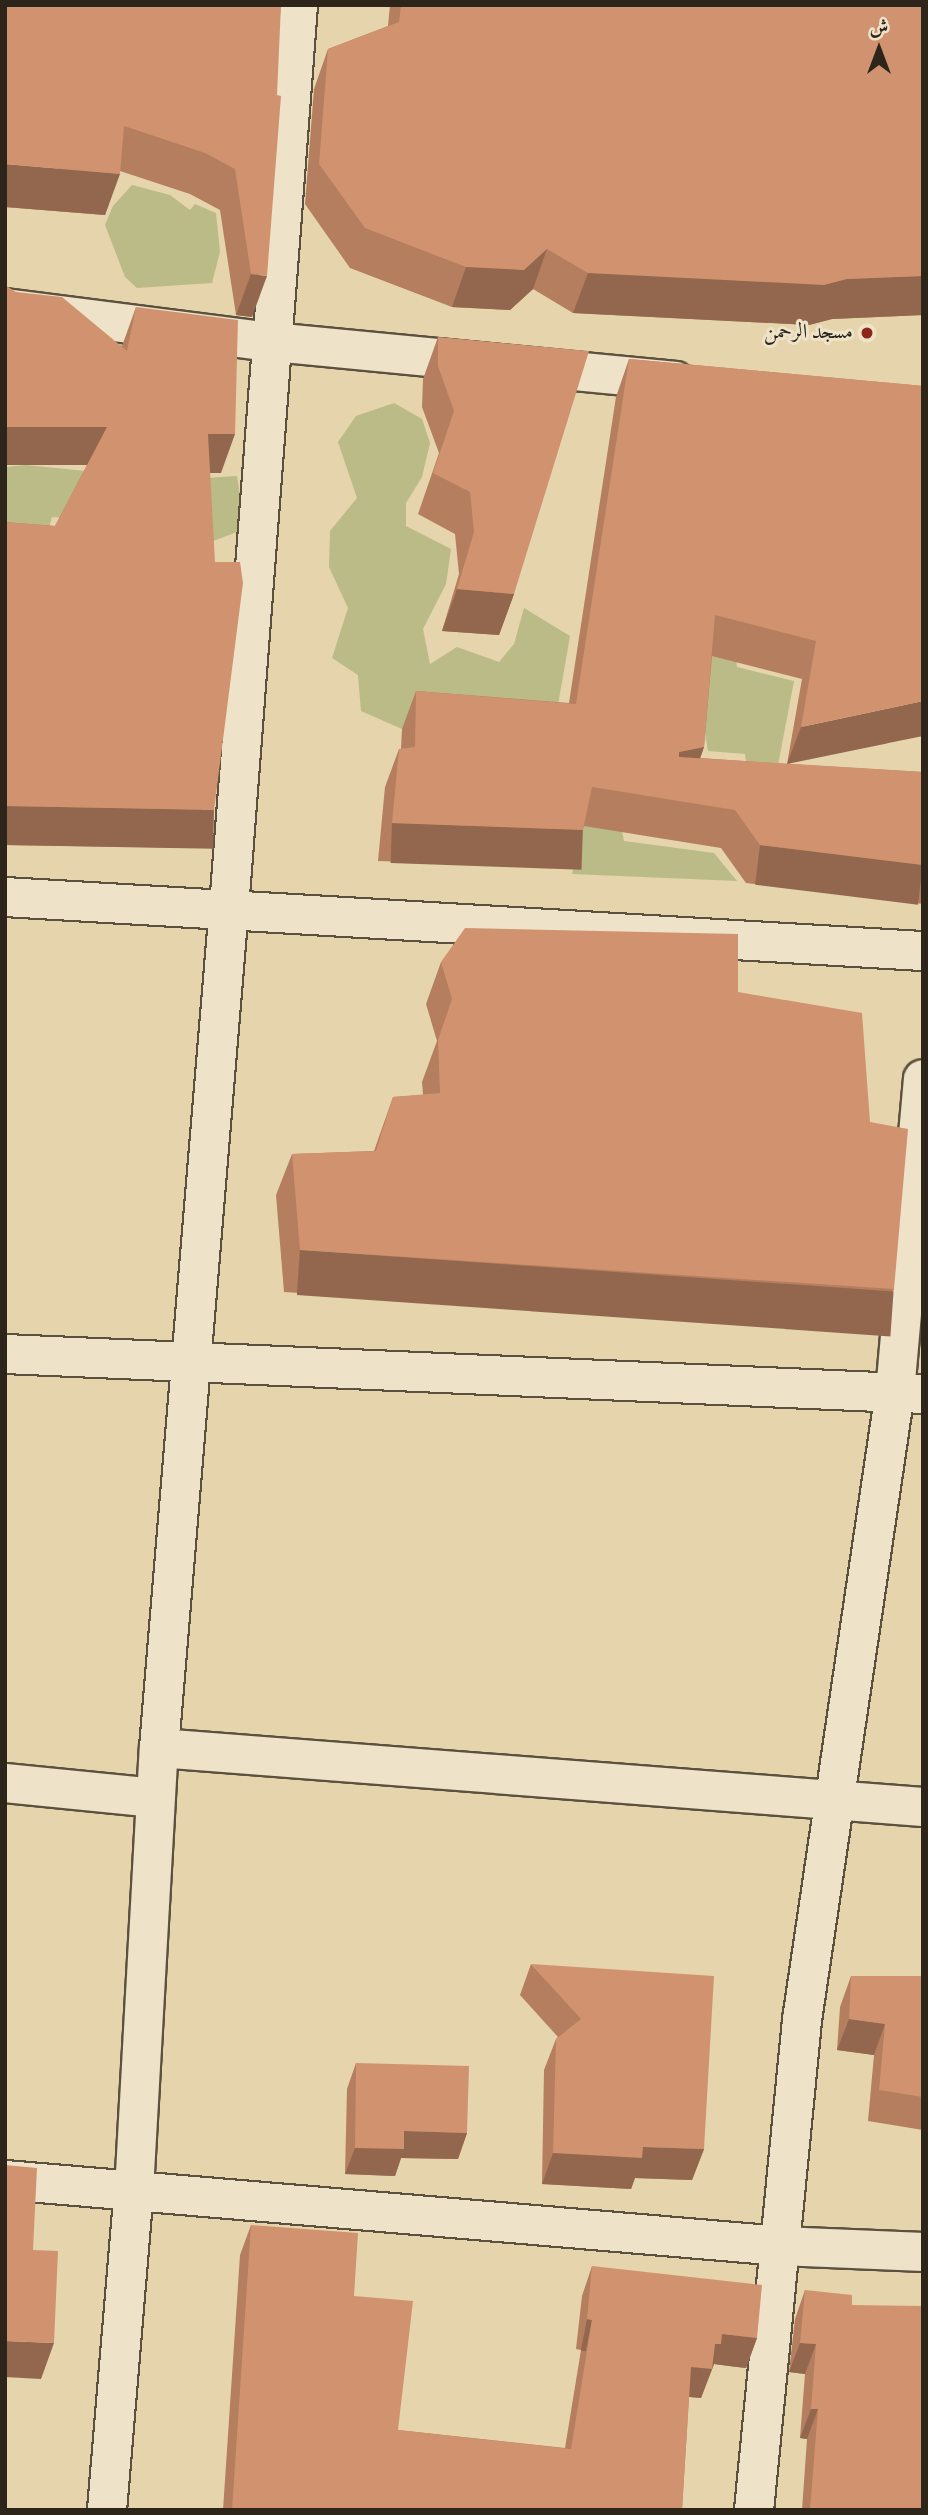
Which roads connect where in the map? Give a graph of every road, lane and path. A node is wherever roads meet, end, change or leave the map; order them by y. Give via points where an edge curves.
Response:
1 (298, 5) edge
2 (5, 307) edge
3 (272, 342) junction
4 (715, 385) edge
5 (5, 897) edge
6 (229, 908) junction
7 (923, 951) edge
8 (923, 1079) edge
9 (5, 1354) edge
10 (193, 1360) junction
11 (909, 1393) edge
12 (159, 1748) junction
13 (5, 1783) edge
14 (155, 1798) junction
15 (834, 1801) junction
16 (923, 1807) edge
17 (5, 2180) edge
18 (134, 2191) junction
19 (782, 2246) junction
20 (923, 2252) edge
21 (107, 2510) edge
22 (754, 2510) edge

1 - 3 street
2 - 3 street
3 - 4 street
3 - 6 street
5 - 6 street
6 - 7 street
6 - 10 street
8 - 11 street
9 - 10 street
10 - 11 street
10 - 12 street
11 - 15 street
12 - 14 street
12 - 15 street
13 - 14 street
14 - 18 street
15 - 16 street
15 - 19 street via 802,2020
17 - 18 street
18 - 19 street
18 - 21 street
19 - 20 street
19 - 22 street

